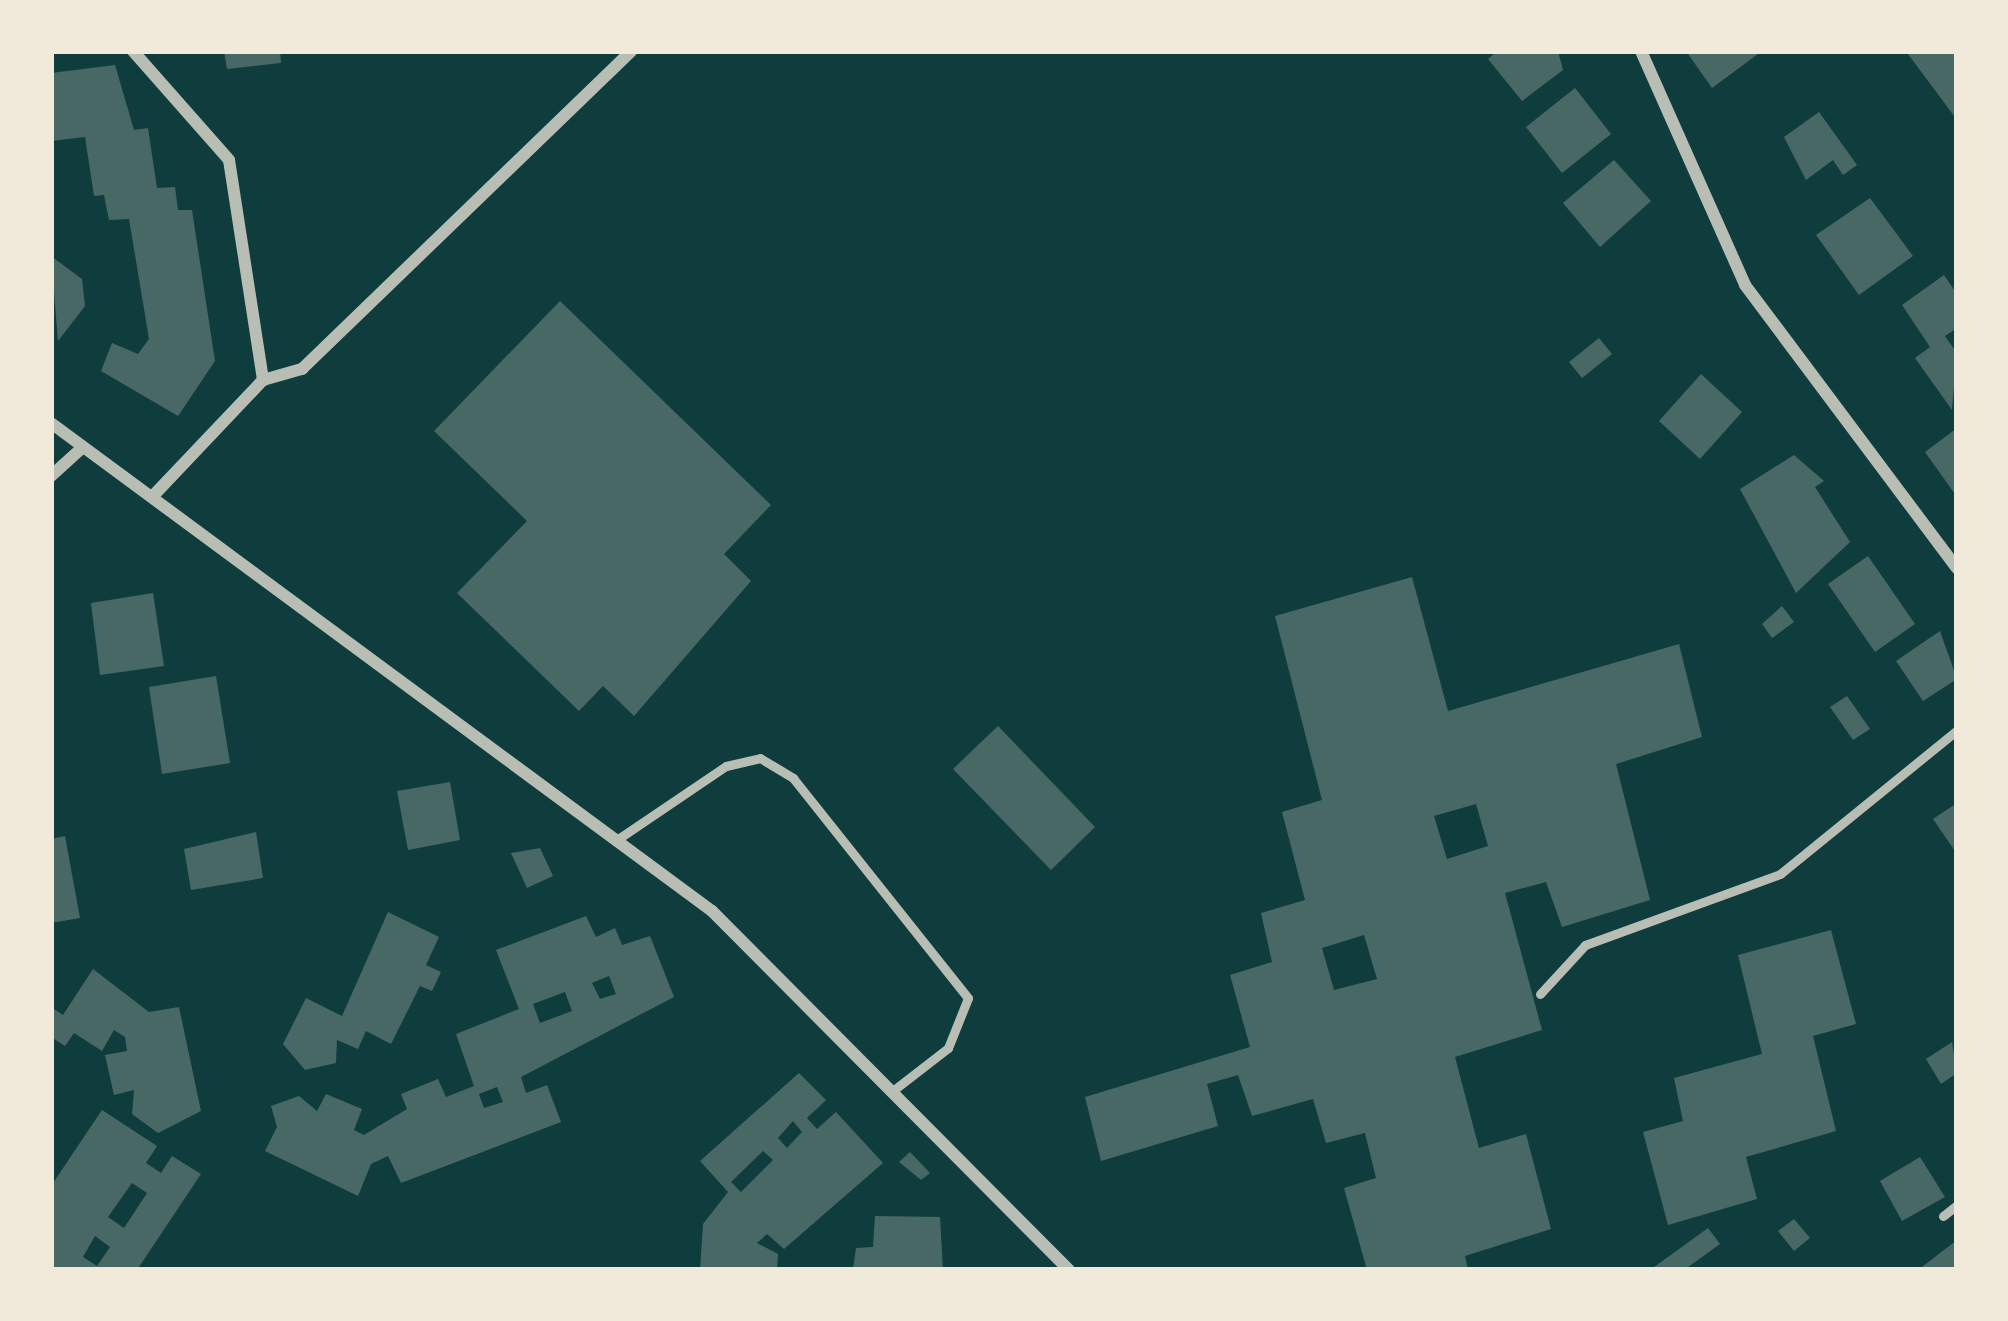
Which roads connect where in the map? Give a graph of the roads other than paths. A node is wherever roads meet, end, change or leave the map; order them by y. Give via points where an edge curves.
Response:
1 (133, 51) edge
2 (632, 51) edge
3 (1641, 51) edge
4 (263, 380) junction
5 (51, 423) edge
6 (83, 447) junction
7 (51, 476) edge
8 (152, 497) junction
9 (1957, 568) edge
10 (1957, 730) edge
11 (618, 838) junction
12 (1540, 994) dead end
13 (895, 1089) junction
14 (1957, 1205) edge
15 (1943, 1216) dead end
16 (1069, 1270) edge

1 - 4 street via 229,160
2 - 4 street via 302,368
3 - 9 street via 1745,285
4 - 8 street
5 - 6 street
6 - 7 street
6 - 8 street
8 - 11 street
10 - 12 lane via 1780,874 1585,945
11 - 13 street via 712,911
11 - 13 lane via 726,766 760,758 794,778 968,998 948,1048
13 - 16 street
14 - 15 lane

